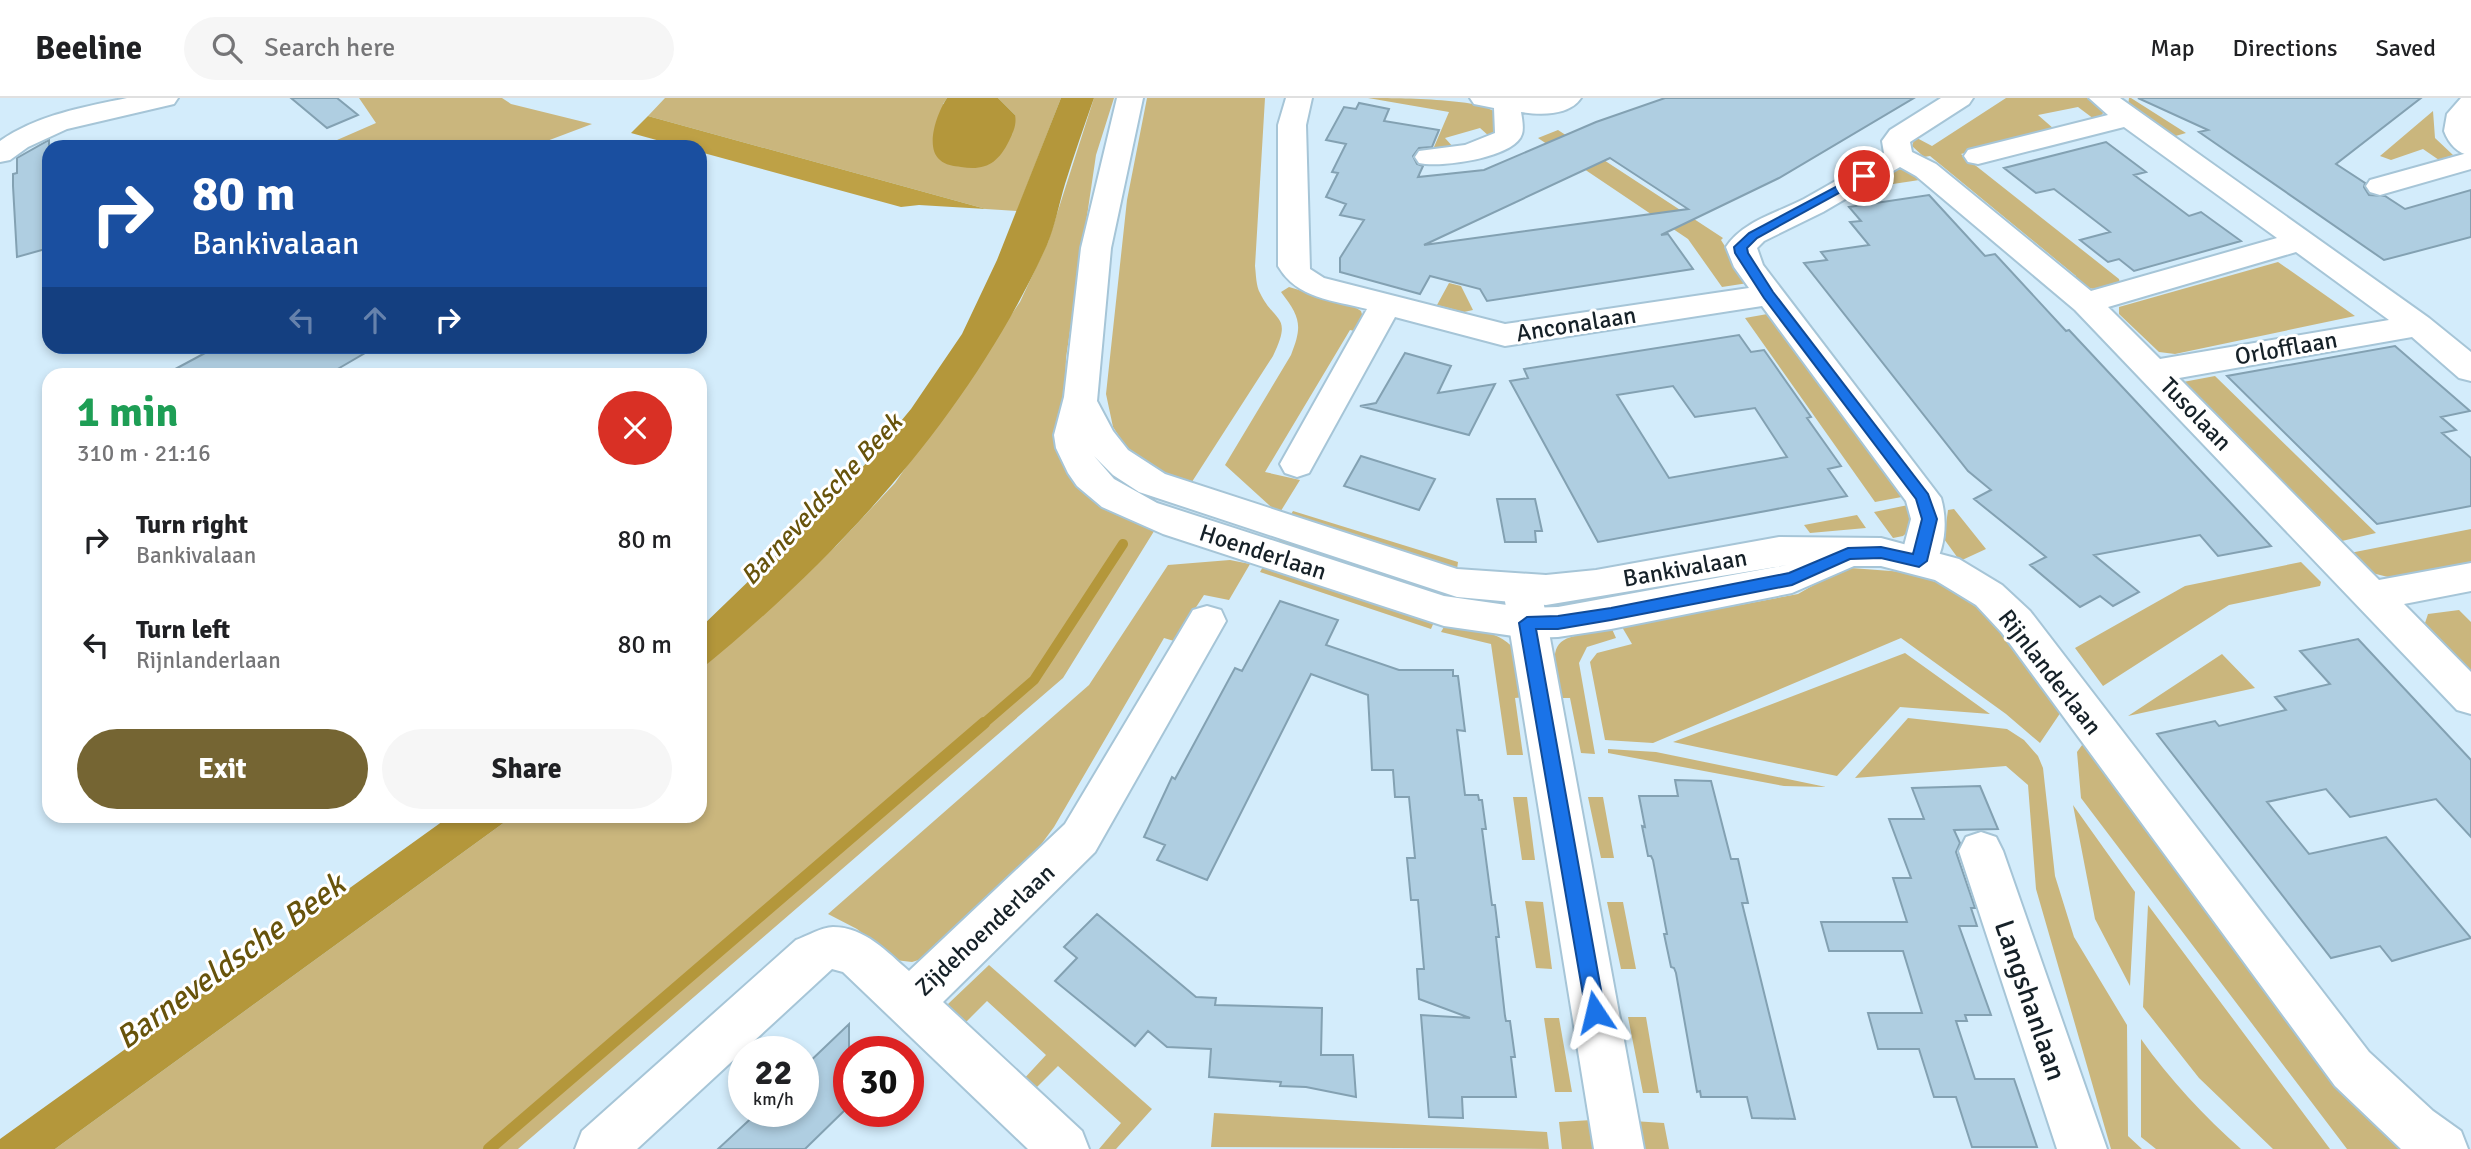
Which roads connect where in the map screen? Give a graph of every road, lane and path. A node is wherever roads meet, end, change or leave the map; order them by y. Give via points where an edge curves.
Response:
1 (165, 98) edge
2 (1130, 98) edge
3 (1298, 98) edge
4 (1568, 98) edge
5 (1960, 98) edge
6 (2102, 98) edge
7 (1495, 100) edge
8 (2465, 102) edge
9 (2127, 118) junction
10 (2471, 148) edge
11 (0, 154) edge
12 (1899, 156) junction
13 (1978, 156) dead end
14 (1429, 157) dead end
15 (2471, 160) edge
16 (2380, 186) dead end
17 (2299, 241) junction
18 (1769, 295) junction
19 (2086, 303) junction
20 (1385, 306) junction
21 (2418, 325) junction
22 (2471, 370) edge
23 (2155, 371) junction
24 (1297, 464) dead end
25 (1919, 561) junction
26 (2471, 577) edge
27 (2372, 596) junction
28 (1524, 606) junction
29 (1208, 621) dead end
30 (2471, 698) edge
31 (1980, 851) dead end
32 (909, 1002) junction
33 (600, 1149) edge
34 (1065, 1149) edge
35 (1619, 1149) edge
36 (2082, 1149) edge
37 (2443, 1149) edge

1 - 11 street via 71,120 27,136
2 - 28 street, Hoenderlaan via 1105,194 1092,272 1080,401 1072,425 1072,447 1085,472 1105,492 1133,508 1444,611
3 - 20 street, Anconalaan via 1292,125 1293,265 1299,276 1313,285
4 - 7 street via 1544,107
5 - 12 street via 1900,136 1896,141
6 - 9 street
7 - 14 street via 1509,133 1506,138 1470,153
8 - 10 street via 2455,122 2456,131
9 - 13 street
9 - 17 street
12 - 18 street via 1744,243 1744,261
12 - 19 street, Tusolaan via 1926,170
15 - 16 street
17 - 19 street
17 - 21 street
18 - 20 street, Anconalaan via 1505,335
18 - 25 street via 1923,498 1929,519
19 - 23 street, Tusolaan
20 - 24 street
21 - 22 street
21 - 23 street, Orlofflaan
23 - 27 street, Tusolaan
25 - 28 street, Bankivalaan via 1881,552 1848,553 1792,579 1558,622
25 - 37 street, Rijnlanderlaan via 1971,582 2016,622 2353,1069 2415,1129
26 - 27 street
27 - 30 street, Tusolaan
28 - 35 street
29 - 32 street, Zijdehoenderlaan via 1080,838
31 - 36 street, Langshanlaan
32 - 33 street, Zijdehoenderlaan via 855,953 832,948 812,955
32 - 34 street

